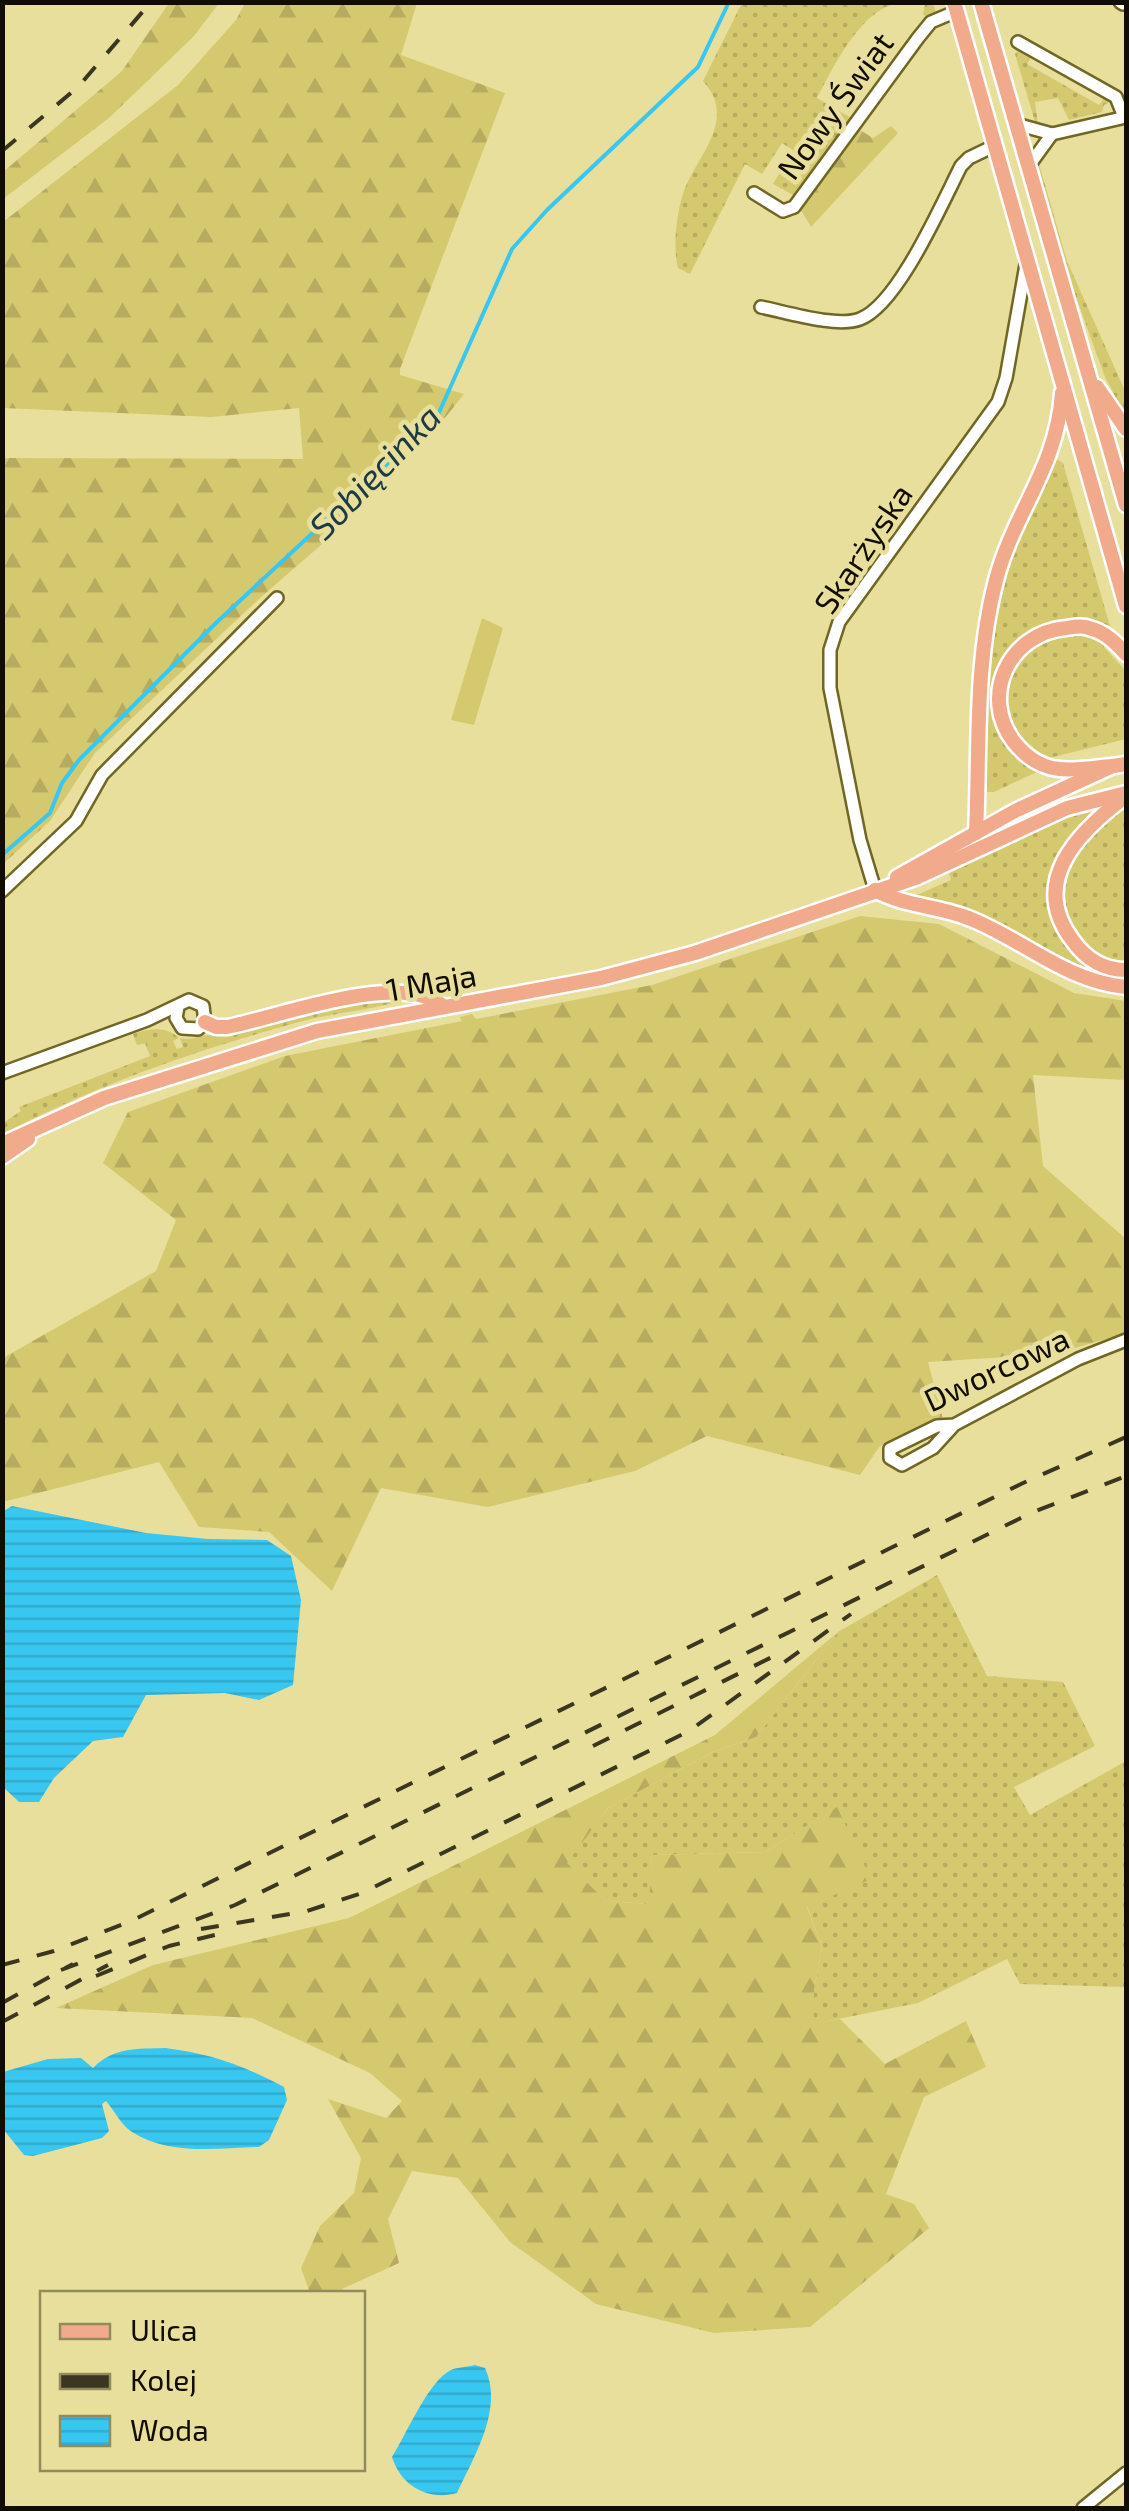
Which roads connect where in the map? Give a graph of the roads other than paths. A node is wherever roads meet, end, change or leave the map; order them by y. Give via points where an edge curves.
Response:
1 (981, 2) edge
2 (956, 6) edge
3 (1018, 42) dead end
4 (1126, 117) edge
5 (1016, 124) junction
6 (1052, 134) junction
7 (996, 145) junction
8 (1028, 167) junction
9 (754, 193) dead end
10 (1028, 255) junction
11 (761, 307) dead end
12 (1063, 377) junction
13 (1091, 378) junction
14 (1096, 398) junction
15 (1070, 404) junction
16 (1126, 429) edge
17 (1126, 505) edge
18 (277, 598) dead end
19 (1126, 606) edge
20 (1126, 654) edge
21 (1120, 765) edge
22 (1126, 795) edge
23 (976, 833) junction
24 (874, 890) junction
25 (2, 891) edge
26 (1126, 970) edge
27 (1126, 986) edge
28 (444, 1006) junction
29 (178, 1007) junction
30 (147, 1020) junction
31 (205, 1022) junction
32 (178, 1024) junction
33 (2, 1073) edge
34 (44, 1126) junction
35 (2, 1144) edge
36 (2, 1156) edge
37 (1126, 1340) edge
38 (954, 1425) junction
39 (1126, 2473) edge
40 (1083, 2508) edge

1 - 5 main road
2 - 7 main road
2 - 9 street, Nowy Świat via 918,38 794,207 784,211
3 - 4 street via 1116,97
4 - 6 street
5 - 6 street
5 - 8 main road
6 - 8 street
7 - 10 main road
7 - 11 street via 961,166 915,256 884,302 866,316 844,321
8 - 13 main road
10 - 12 main road
10 - 24 street, Skarżyska via 998,402 839,622 830,650 838,735
12 - 15 main road
12 - 23 main road via 1053,449 996,579 979,688
13 - 14 main road
13 - 16 main road
14 - 15 main road
14 - 17 main road
15 - 19 main road
18 - 25 street via 110,767 76,820
20 - 21 main road via 1086,626 1057,628 1014,654 998,692 1005,727 1031,760 1061,769
21 - 23 main road, 1 Maja
22 - 24 main road, 1 Maja via 1067,808
22 - 26 main road via 1071,847 1056,902 1065,932 1080,951
23 - 24 main road, 1 Maja
24 - 27 main road via 975,920 1074,975
24 - 28 main road, 1 Maja via 695,953
28 - 31 main road via 434,996 377,992 227,1027
28 - 34 main road, 1 Maja via 240,1054 104,1098
29 - 30 street
29 - 31 street via 199,1002
29 - 32 street
30 - 32 street
30 - 33 street
31 - 32 street via 191,1031
34 - 35 main road, 1 Maja
34 - 36 main road
37 - 38 street, Dworcowa
38 - 38 street, Dworcowa via 937,1426 890,1449 890,1458 901,1466 933,1448
39 - 40 street

